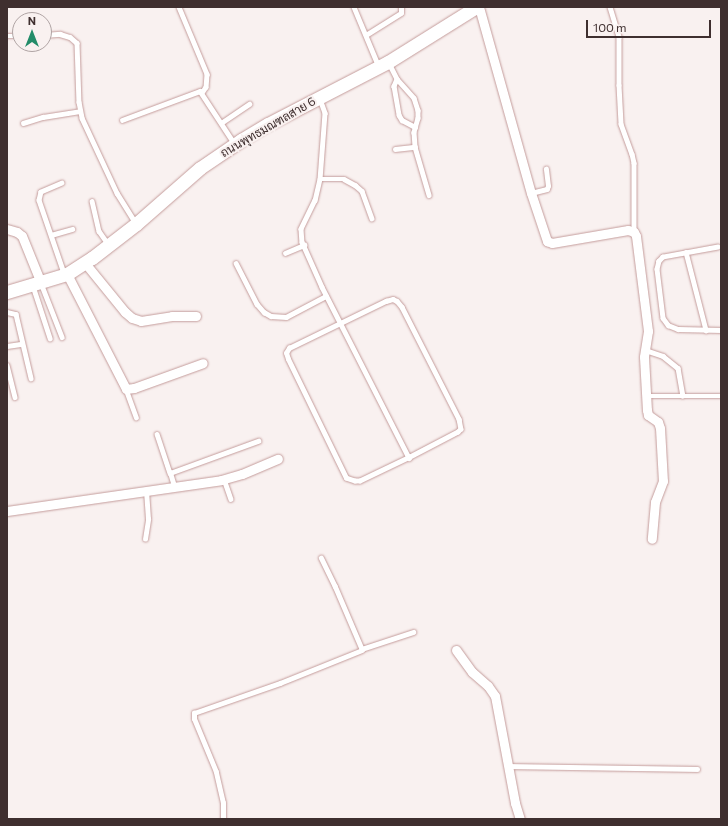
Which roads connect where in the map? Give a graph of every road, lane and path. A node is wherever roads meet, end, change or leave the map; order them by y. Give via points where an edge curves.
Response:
1 (180, 7) edge
2 (354, 7) edge
3 (401, 7) edge
4 (478, 7) edge
5 (610, 7) edge
6 (52, 34) edge
7 (366, 35) junction
8 (383, 64) junction
9 (397, 79) junction
10 (202, 93) junction
11 (319, 97) junction
12 (249, 104) dead end
13 (80, 111) junction
14 (122, 120) dead end
15 (23, 123) dead end
16 (221, 123) junction
17 (416, 127) junction
18 (235, 144) junction
19 (415, 147) junction
20 (395, 149) dead end
21 (546, 169) dead end
22 (320, 179) junction
23 (62, 183) dead end
24 (531, 193) junction
25 (429, 195) dead end
26 (92, 201) dead end
27 (372, 218) dead end
28 (136, 224) junction
29 (72, 228) dead end
30 (7, 229) edge
31 (634, 232) junction
32 (51, 235) junction
33 (304, 245) junction
34 (108, 246) junction
35 (718, 247) dead end
36 (686, 252) junction
37 (285, 253) dead end
38 (89, 260) junction
39 (236, 262) dead end
40 (66, 275) junction
41 (37, 284) junction
42 (7, 292) edge
43 (326, 296) junction
44 (7, 312) edge
45 (196, 316) dead end
46 (340, 323) junction
47 (706, 330) junction
48 (721, 330) edge
49 (62, 337) dead end
50 (50, 338) dead end
51 (22, 344) junction
52 (7, 346) edge
53 (645, 350) junction
54 (203, 363) dead end
55 (7, 365) edge
56 (31, 378) dead end
57 (126, 389) junction
58 (646, 396) junction
59 (683, 396) junction
60 (721, 396) edge
61 (15, 397) dead end
62 (136, 417) dead end
63 (158, 434) dead end
64 (258, 441) dead end
65 (409, 458) junction
66 (278, 459) dead end
67 (170, 473) junction
68 (224, 479) junction
69 (174, 486) junction
70 (146, 491) junction
71 (231, 499) dead end
72 (7, 511) edge
73 (652, 539) dead end
74 (145, 540) dead end
75 (321, 558) dead end
76 (412, 632) dead end
77 (362, 649) junction
78 (456, 650) dead end
79 (508, 766) junction
80 (697, 769) dead end
81 (223, 819) edge
82 (520, 819) edge

1 - 10 lane via 207,74 206,87
2 - 7 lane
3 - 7 lane via 401,13
4 - 8 main road, ถนนพุทธมณฑลสาย 6
4 - 24 street
5 - 31 lane via 619,37 621,124 634,162
6 - 13 lane via 70,37 77,43
7 - 8 lane
8 - 9 lane
8 - 11 main road, ถนนพุทธมณฑลสาย 6
9 - 17 lane via 414,98 418,118
9 - 17 lane via 394,86 400,115 402,120
10 - 14 lane via 193,92
10 - 16 lane
11 - 18 main road, ถนนพุทธมณฑลสาย 6
11 - 22 lane via 325,113
12 - 16 lane
13 - 15 lane
13 - 28 lane via 118,193
16 - 18 lane
17 - 19 lane
18 - 28 main road, ถนนพุทธมณฑลสาย 6 via 186,178
19 - 20 lane
19 - 25 lane
21 - 24 lane via 547,189
22 - 27 lane via 344,179 355,185 362,191
22 - 33 lane via 315,200 301,230
23 - 32 lane via 47,188 40,195 39,200
24 - 31 street via 549,243 628,230
26 - 34 lane via 100,231
28 - 34 main road, ถนนพุทธมณฑลสาย 6
29 - 32 lane
30 - 41 street via 22,236
31 - 53 street via 648,331
32 - 40 lane
33 - 37 lane
33 - 43 lane
34 - 38 main road, ถนนพุทธมณฑลสาย 6
35 - 36 lane
36 - 47 lane
36 - 47 lane via 663,257 659,261 657,269 663,318 668,325 678,329
38 - 40 main road, ถนนพุทธมณฑลสาย 6
38 - 45 street via 125,312 132,318 141,322 172,316
39 - 43 lane via 257,304 271,316 286,317
40 - 41 main road, ถนนพุทธมณฑลสาย 6
40 - 57 street
41 - 42 main road, ถนนพุทธมณฑลสาย 6
41 - 49 lane
41 - 50 lane
43 - 46 lane
44 - 51 lane via 16,314
46 - 65 lane
46 - 65 lane via 386,301 397,301 459,419 458,432
46 - 65 lane via 289,348 286,356 346,478 360,481
47 - 48 lane
51 - 52 lane
51 - 56 lane
53 - 58 street
53 - 59 lane via 663,356 678,368
54 - 57 street
55 - 61 lane
57 - 62 lane
58 - 59 lane
58 - 73 street via 648,415 658,422 660,428 663,481 655,502
59 - 60 lane
63 - 67 lane
64 - 67 lane
66 - 68 street
67 - 69 lane
68 - 69 street
68 - 71 lane
69 - 70 street
70 - 72 street
70 - 74 lane via 148,519
75 - 77 lane
76 - 77 lane
77 - 81 lane via 280,683 194,713 194,719 216,772 223,803
78 - 79 street via 472,672 495,696
79 - 80 lane
79 - 82 street

